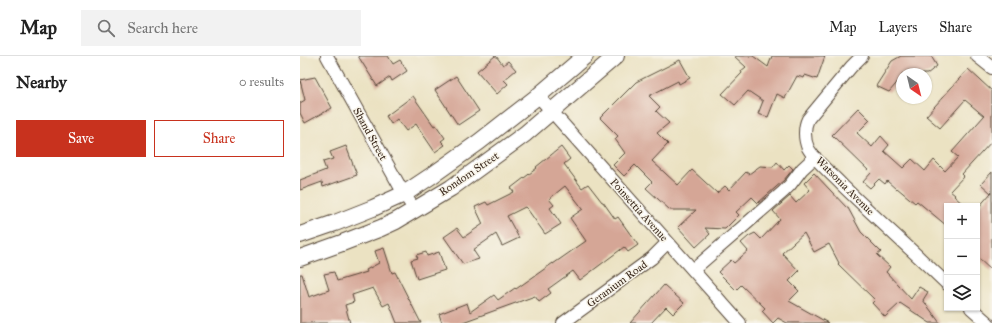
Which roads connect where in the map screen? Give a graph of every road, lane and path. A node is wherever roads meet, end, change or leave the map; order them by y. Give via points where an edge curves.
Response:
1 (327, 56) edge
2 (585, 56) edge
3 (616, 56) edge
4 (862, 56) edge
5 (977, 56) edge
6 (992, 68) edge
7 (538, 96) junction
8 (552, 112) junction
9 (815, 157) junction
10 (404, 194) junction
11 (415, 210) junction
12 (300, 235) edge
13 (668, 242) junction
14 (300, 258) edge
15 (693, 270) junction
16 (944, 281) edge
17 (974, 311) edge
18 (563, 323) edge
19 (740, 323) edge
20 (988, 323) edge

1 - 10 street, Shand Street
2 - 7 street, Rondom Street
3 - 8 street, Rondom Street
4 - 9 street, Watsonia Avenue via 808,118 805,136 808,147
5 - 6 street
7 - 8 street, Poinsettia Avenue
7 - 10 street, Rondom Street via 479,142
8 - 11 street, Rondom Street via 485,164
8 - 13 street, Poinsettia Avenue
9 - 15 street via 783,192
9 - 16 street, Watsonia Avenue
10 - 11 street, Shand Street
10 - 12 street, Rondom Street via 335,224
11 - 14 street, Rondom Street via 381,228
13 - 15 street, Poinsettia Avenue
13 - 18 street, Geranium Road via 652,258
15 - 19 street, Poinsettia Avenue
17 - 20 street

